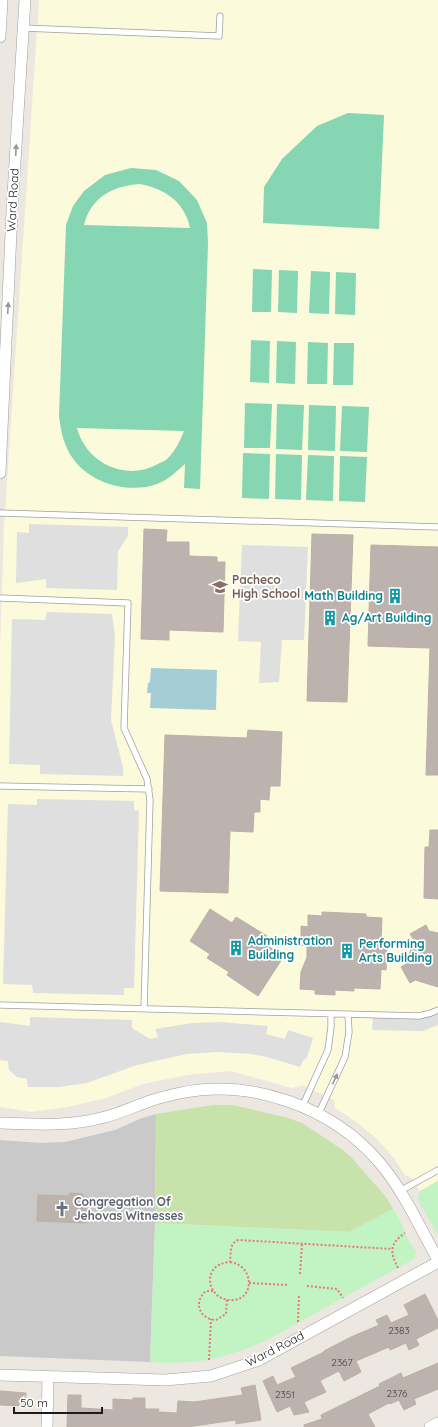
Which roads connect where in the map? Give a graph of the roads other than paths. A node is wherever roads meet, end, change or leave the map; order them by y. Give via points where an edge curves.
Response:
1 (2, 0) edge
2 (25, 0) edge
3 (220, 16) dead end
4 (23, 28) junction
5 (0, 37) edge
6 (0, 473) edge
7 (0, 513) edge
8 (438, 528) edge
9 (0, 598) edge
10 (0, 786) edge
11 (149, 789) junction
12 (0, 1005) edge
13 (144, 1008) junction
14 (438, 1010) edge
15 (331, 1014) junction
16 (348, 1014) junction
17 (302, 1107) junction
18 (318, 1115) junction
19 (0, 1123) edge
20 (438, 1170) edge
21 (400, 1191) junction
22 (438, 1261) edge
23 (0, 1375) edge
24 (48, 1376) junction
25 (438, 1423) edge
26 (47, 1427) edge
27 (430, 1427) edge

1 - 5 street
2 - 4 street, Ward Road
3 - 4 lane via 219,36
6 -> 4 street, Ward Road
7 - 8 lane
9 - 11 lane via 128,603 124,728
10 - 11 lane
11 - 13 lane
12 - 13 lane
13 - 15 lane
14 - 16 lane via 419,1016
15 - 16 lane
15 - 17 lane via 328,1050
18 -> 16 lane via 345,1057
17 - 18 street
17 - 19 street via 263,1094 209,1090 154,1099 106,1117 82,1122 60,1125
18 - 21 street via 335,1123 360,1142 379,1162
20 - 21 lane
21 - 22 street
22 - 24 street, Ward Road via 259,1360 211,1376 165,1380
23 - 24 street, Ward Road
24 - 26 street
25 - 27 street

